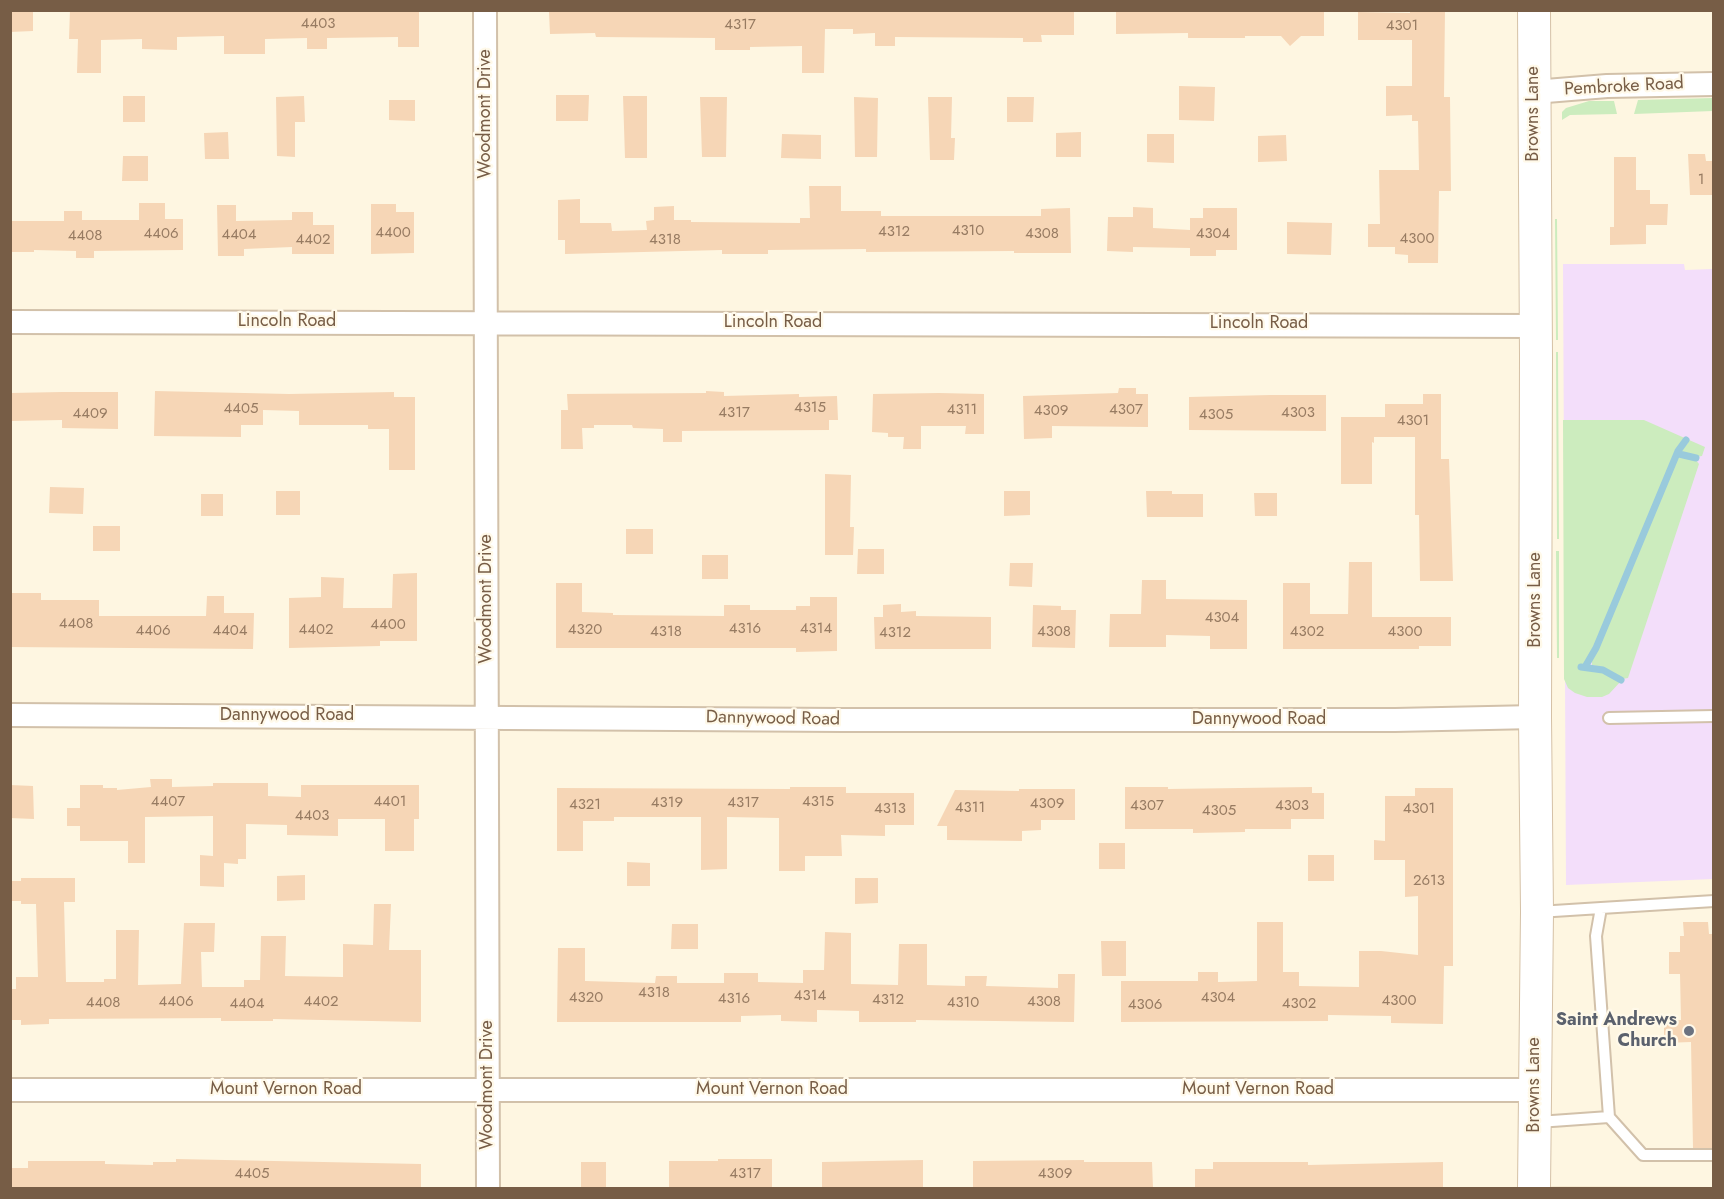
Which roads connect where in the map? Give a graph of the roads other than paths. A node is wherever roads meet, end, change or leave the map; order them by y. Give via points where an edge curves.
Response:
1 (485, 10) edge
2 (1534, 10) edge
3 (1713, 84) edge
4 (1534, 92) junction
5 (10, 322) edge
6 (486, 322) junction
7 (1536, 326) junction
8 (10, 715) edge
9 (1713, 716) edge
10 (488, 717) junction
11 (1535, 717) junction
12 (1609, 717) dead end
13 (1713, 901) edge
14 (1601, 908) junction
15 (1537, 912) junction
16 (10, 1089) edge
17 (488, 1090) junction
18 (1534, 1090) junction
19 (1609, 1117) junction
20 (1534, 1122) junction
21 (1713, 1155) edge
22 (488, 1188) edge
23 (1534, 1188) edge

1 - 6 street, Woodmont Drive
2 - 4 street, Browns Lane
3 - 4 street, Pembroke Road
4 - 7 street, Browns Lane
5 - 6 street, Lincoln Road
6 - 7 street, Lincoln Road
6 - 10 street, Woodmont Drive
7 - 11 street, Browns Lane
8 - 10 street, Dannywood Road
9 - 12 lane
10 - 11 street, Dannywood Road
10 - 17 street, Woodmont Drive
11 - 15 street, Browns Lane
13 - 14 lane
14 - 15 lane
14 - 19 lane via 1596,936
15 - 18 street, Browns Lane
16 - 17 street, Mount Vernon Road
17 - 18 street, Mount Vernon Road
17 - 22 street, Woodmont Drive
18 - 20 street, Browns Lane
19 - 20 lane
19 - 21 lane via 1643,1155
20 - 23 street, Browns Lane

